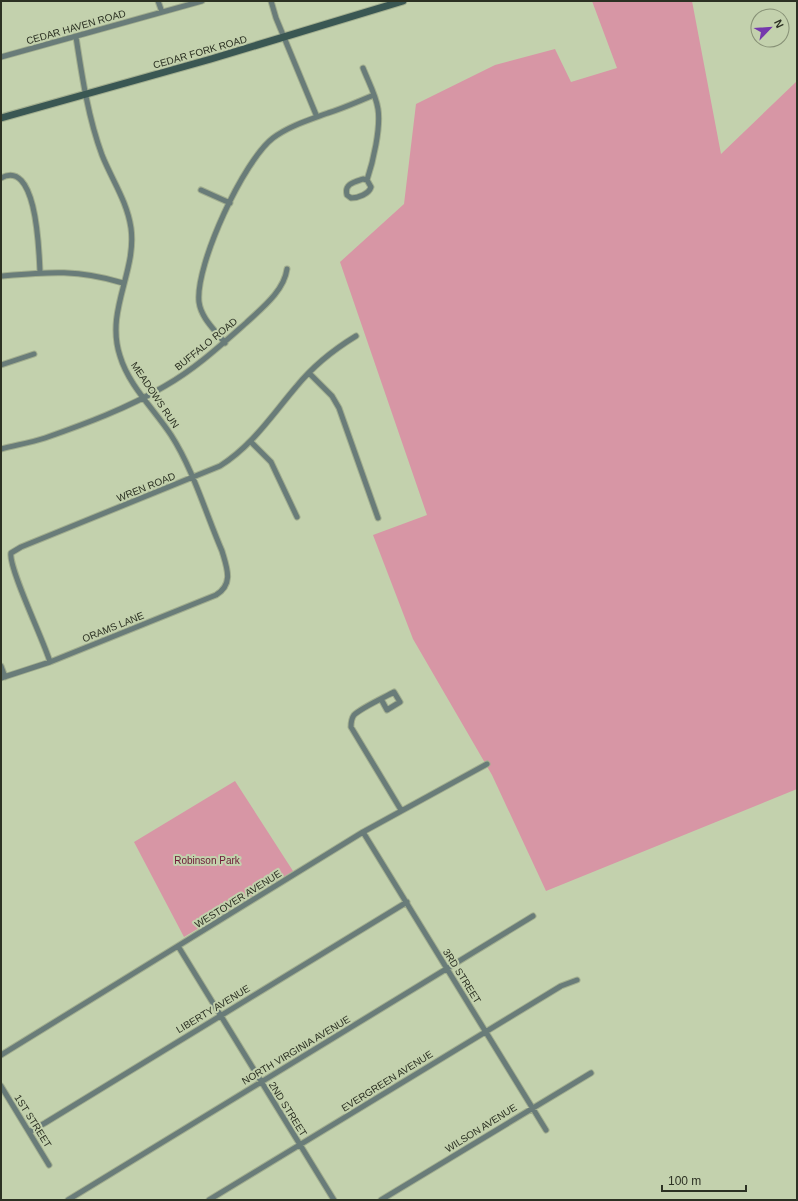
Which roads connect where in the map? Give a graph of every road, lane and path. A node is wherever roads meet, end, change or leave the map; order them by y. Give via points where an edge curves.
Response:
1 (158, 1) edge
2 (202, 1) edge
3 (271, 1) edge
4 (403, 1) edge
5 (162, 12) junction
6 (76, 37) junction
7 (284, 37) junction
8 (1, 57) edge
9 (363, 68) dead end
10 (85, 95) junction
11 (374, 95) junction
12 (317, 117) junction
13 (1, 118) edge
14 (1, 178) edge
15 (367, 180) junction
16 (201, 190) dead end
17 (230, 204) junction
18 (287, 269) dead end
19 (40, 272) junction
20 (1, 276) edge
21 (123, 283) junction
22 (356, 336) dead end
23 (225, 342) junction
24 (34, 354) dead end
25 (1, 365) edge
26 (309, 373) junction
27 (144, 397) junction
28 (251, 442) junction
29 (1, 450) edge
30 (192, 478) junction
31 (297, 517) dead end
32 (378, 518) dead end
33 (227, 584) joint
34 (50, 662) junction
35 (1, 666) edge
36 (3, 678) edge
37 (382, 699) dead end
38 (487, 764) dead end
39 (401, 810) junction
40 (363, 832) junction
41 (406, 902) junction
42 (534, 916) dead end
43 (178, 946) junction
44 (447, 969) junction
45 (577, 980) dead end
46 (220, 1016) junction
47 (485, 1032) junction
48 (1, 1055) edge
49 (590, 1073) dead end
50 (261, 1082) junction
51 (1, 1086) edge
52 (531, 1108) junction
53 (546, 1130) dead end
54 (29, 1132) junction
55 (300, 1145) junction
56 (49, 1165) dead end
57 (68, 1200) edge
58 (209, 1200) edge
59 (334, 1200) edge
60 (381, 1200) edge

1 - 5 street
2 - 5 street, CEDAR HAVEN ROAD
3 - 7 street
4 - 7 street, CEDAR FORK ROAD
5 - 6 street, CEDAR HAVEN ROAD
6 - 8 street, CEDAR HAVEN ROAD
6 - 10 street, MEADOWS RUN
7 - 10 street, CEDAR FORK ROAD
7 - 12 street
9 - 11 street
10 - 13 street, CEDAR FORK ROAD
10 - 21 street, MEADOWS RUN via 102,154 129,214 129,257
11 - 12 street
11 - 15 street via 378,108 378,122
12 - 17 street via 284,131 266,144 251,163
14 - 19 street via 19,176 26,186 37,232
15 - 15 street via 362,178 348,185 347,195 354,198 369,192 371,185
16 - 17 street
17 - 23 street via 211,246 199,292 202,314
18 - 23 street, BUFFALO ROAD via 285,280 276,292
19 - 20 street
19 - 21 street via 80,273
21 - 27 street, MEADOWS RUN via 116,316 116,342 124,365
22 - 26 street, WREN ROAD via 327,355
23 - 27 street, BUFFALO ROAD via 188,372
24 - 25 street
26 - 28 street, WREN ROAD
26 - 32 street via 332,396 339,408
27 - 29 street, BUFFALO ROAD via 46,437
27 - 30 street, MEADOWS RUN via 171,435
28 - 30 street, WREN ROAD via 220,466
28 - 31 street via 271,462
30 - 33 street, MEADOWS RUN via 222,551 228,575
30 - 34 street, WREN ROAD via 21,547 11,554 12,566
33 - 34 street, ORAMS LANE via 216,595
34 - 36 street, ORAMS LANE
35 - 36 street
37 - 39 street via 355,714 351,727
38 - 39 street, WESTOVER AVENUE
39 - 40 street, WESTOVER AVENUE
40 - 41 street, 3RD STREET
40 - 43 street, WESTOVER AVENUE
41 - 44 street, 3RD STREET
41 - 46 street, LIBERTY AVENUE
42 - 44 street, NORTH VIRGINIA AVENUE
43 - 46 street, 2ND STREET
43 - 48 street, WESTOVER AVENUE
44 - 47 street, 3RD STREET
44 - 50 street, NORTH VIRGINIA AVENUE
45 - 47 street, EVERGREEN AVENUE via 561,986
46 - 50 street, 2ND STREET
46 - 54 street, LIBERTY AVENUE
47 - 52 street, 3RD STREET
47 - 55 street, EVERGREEN AVENUE
49 - 52 street, WILSON AVENUE
50 - 55 street, 2ND STREET
50 - 57 street, NORTH VIRGINIA AVENUE
51 - 54 street, 1ST STREET
52 - 53 street, 3RD STREET
52 - 60 street, WILSON AVENUE
54 - 56 street, 1ST STREET
55 - 58 street, EVERGREEN AVENUE
55 - 59 street, 2ND STREET

